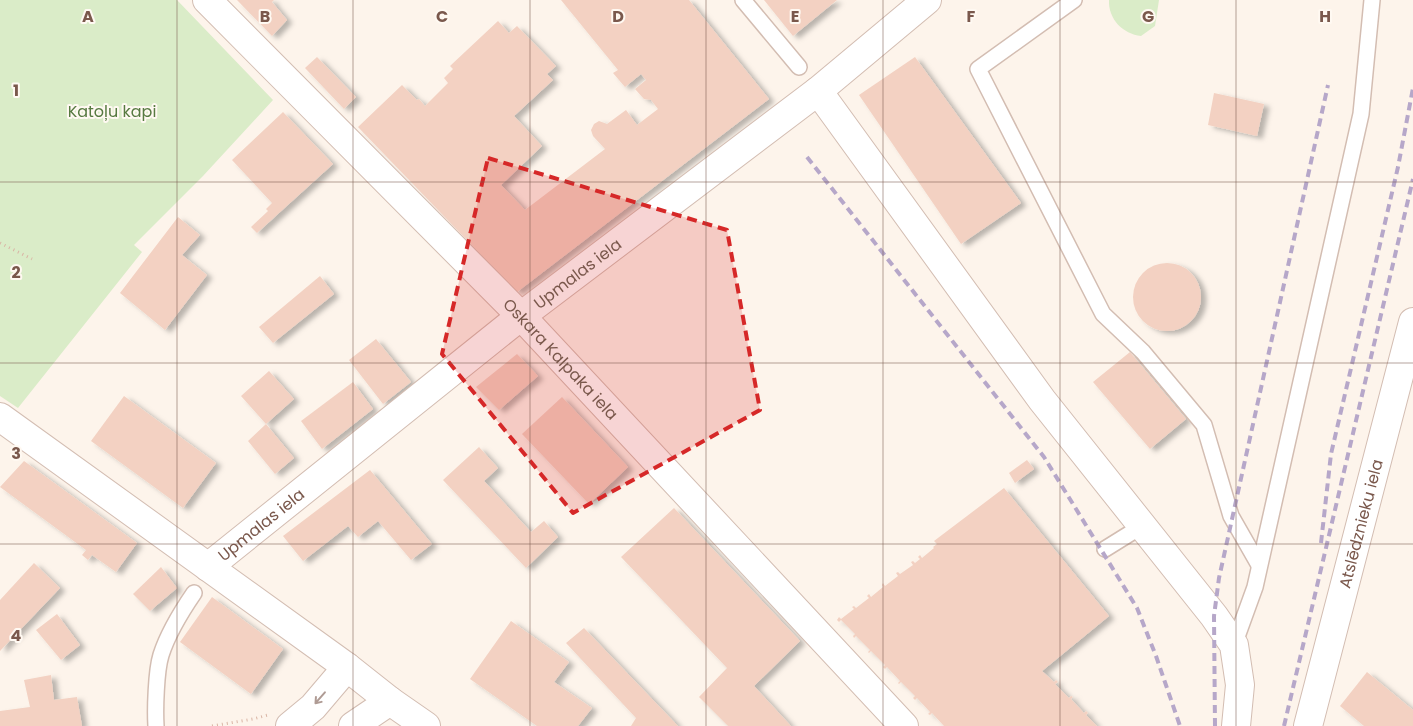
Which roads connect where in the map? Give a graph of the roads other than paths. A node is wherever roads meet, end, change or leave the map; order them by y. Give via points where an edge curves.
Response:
1 (206, 0) edge
2 (743, 0) edge
3 (927, 0) edge
4 (1074, 0) edge
5 (1372, 0) edge
6 (799, 67) dead end
7 (818, 91) junction
8 (521, 316) junction
9 (1413, 322) edge
10 (0, 417) edge
11 (1142, 526) junction
12 (1105, 549) dead end
13 (1259, 565) junction
14 (208, 567) junction
15 (194, 593) dead end
16 (1234, 645) junction
17 (348, 667) junction
18 (390, 701) junction
19 (282, 719) edge
20 (156, 726) edge
21 (353, 726) edge
22 (426, 726) edge
23 (904, 726) edge
24 (1236, 726) edge
25 (1308, 726) edge

1 - 8 street, Oskara Kalpaka iela
2 - 6 lane
3 - 7 street, Upmalas iela
4 - 13 lane via 978,69 1102,314 1143,352 1204,425 1231,516
5 - 13 lane via 1361,114
7 - 8 street, Upmalas iela
7 - 11 street via 1042,400
8 - 14 street, Upmalas iela
8 - 23 street, Oskara Kalpaka iela
9 - 25 street, Atslēdznieku iela
10 - 14 street
11 - 12 lane
11 - 16 street
13 - 16 lane via 1255,588
14 - 17 street
15 - 20 lane via 179,614 161,656
16 - 24 street via 1240,685
17 - 18 street
17 -> 19 street via 313,707
18 - 21 street
18 - 22 street

